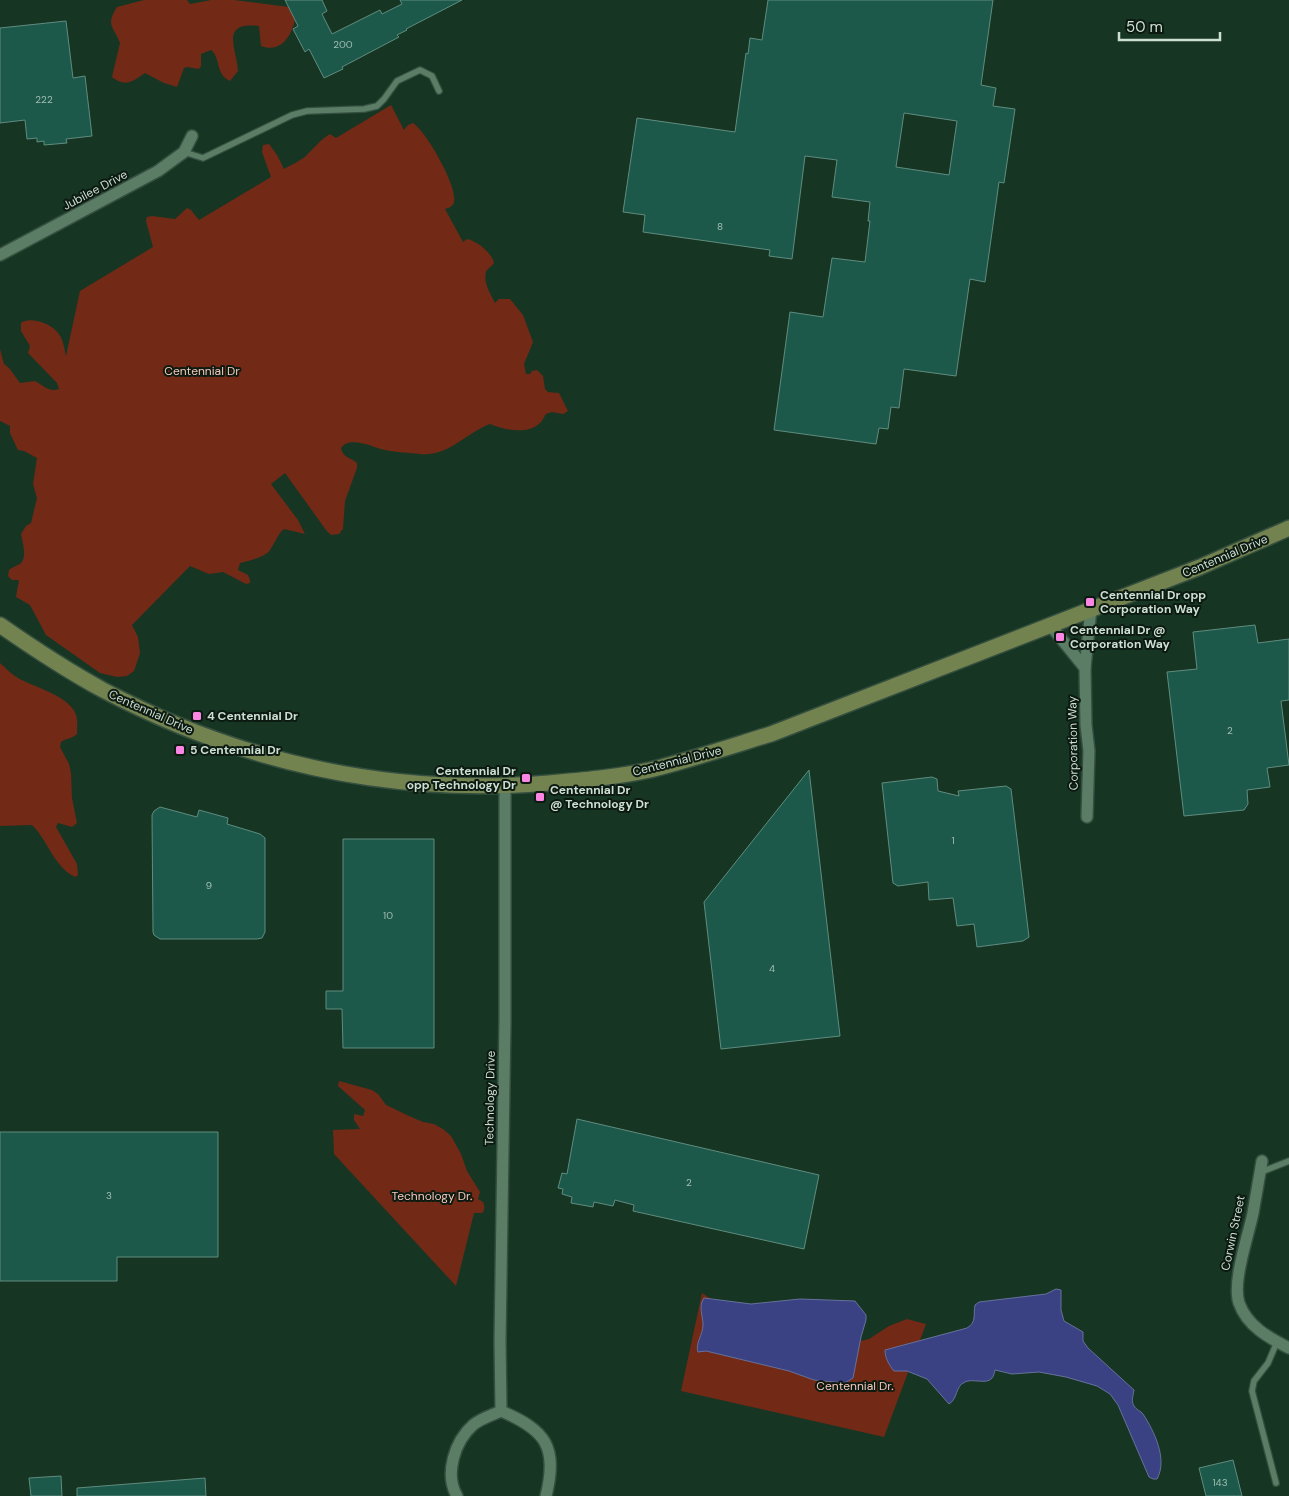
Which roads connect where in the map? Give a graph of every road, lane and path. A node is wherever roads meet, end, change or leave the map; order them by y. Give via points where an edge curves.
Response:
1 (439, 90) dead end
2 (192, 136) dead end
3 (184, 152) junction
4 (0, 255) edge
5 (1289, 528) edge
6 (1091, 609) junction
7 (0, 625) edge
8 (1050, 625) junction
9 (1085, 668) junction
10 (505, 786) junction
11 (1087, 817) dead end
12 (1262, 1161) dead end
13 (1289, 1161) edge
14 (1260, 1172) junction
15 (1277, 1342) junction
16 (1289, 1348) edge
17 (501, 1411) junction
18 (1276, 1483) dead end
19 (457, 1496) edge
20 (546, 1496) edge

1 - 3 lane via 432,76 420,70 397,81 377,106 307,111 292,115 203,158
2 - 3 street, Jubilee Drive
3 - 4 street, Jubilee Drive via 130,187
5 - 6 street, Centennial Drive
6 - 8 street, Centennial Drive
6 - 9 street, Corporation Way
7 - 10 street, Centennial Drive via 101,689 222,743 320,770 374,780 426,785
8 - 9 street
8 - 10 street, Centennial Drive via 776,732 709,754 611,776
9 - 11 street, Corporation Way via 1089,751
10 - 17 street, Technology Drive
12 - 14 street, Corwin Street
13 - 14 lane
14 - 15 street, Corwin Street via 1237,1292 1239,1303 1255,1327
15 - 16 street, Corwin Street
15 - 18 lane via 1268,1363 1254,1381 1252,1391
17 - 19 street via 474,1424 460,1440 450,1478
17 - 20 street via 523,1420 539,1433 550,1454 551,1474

